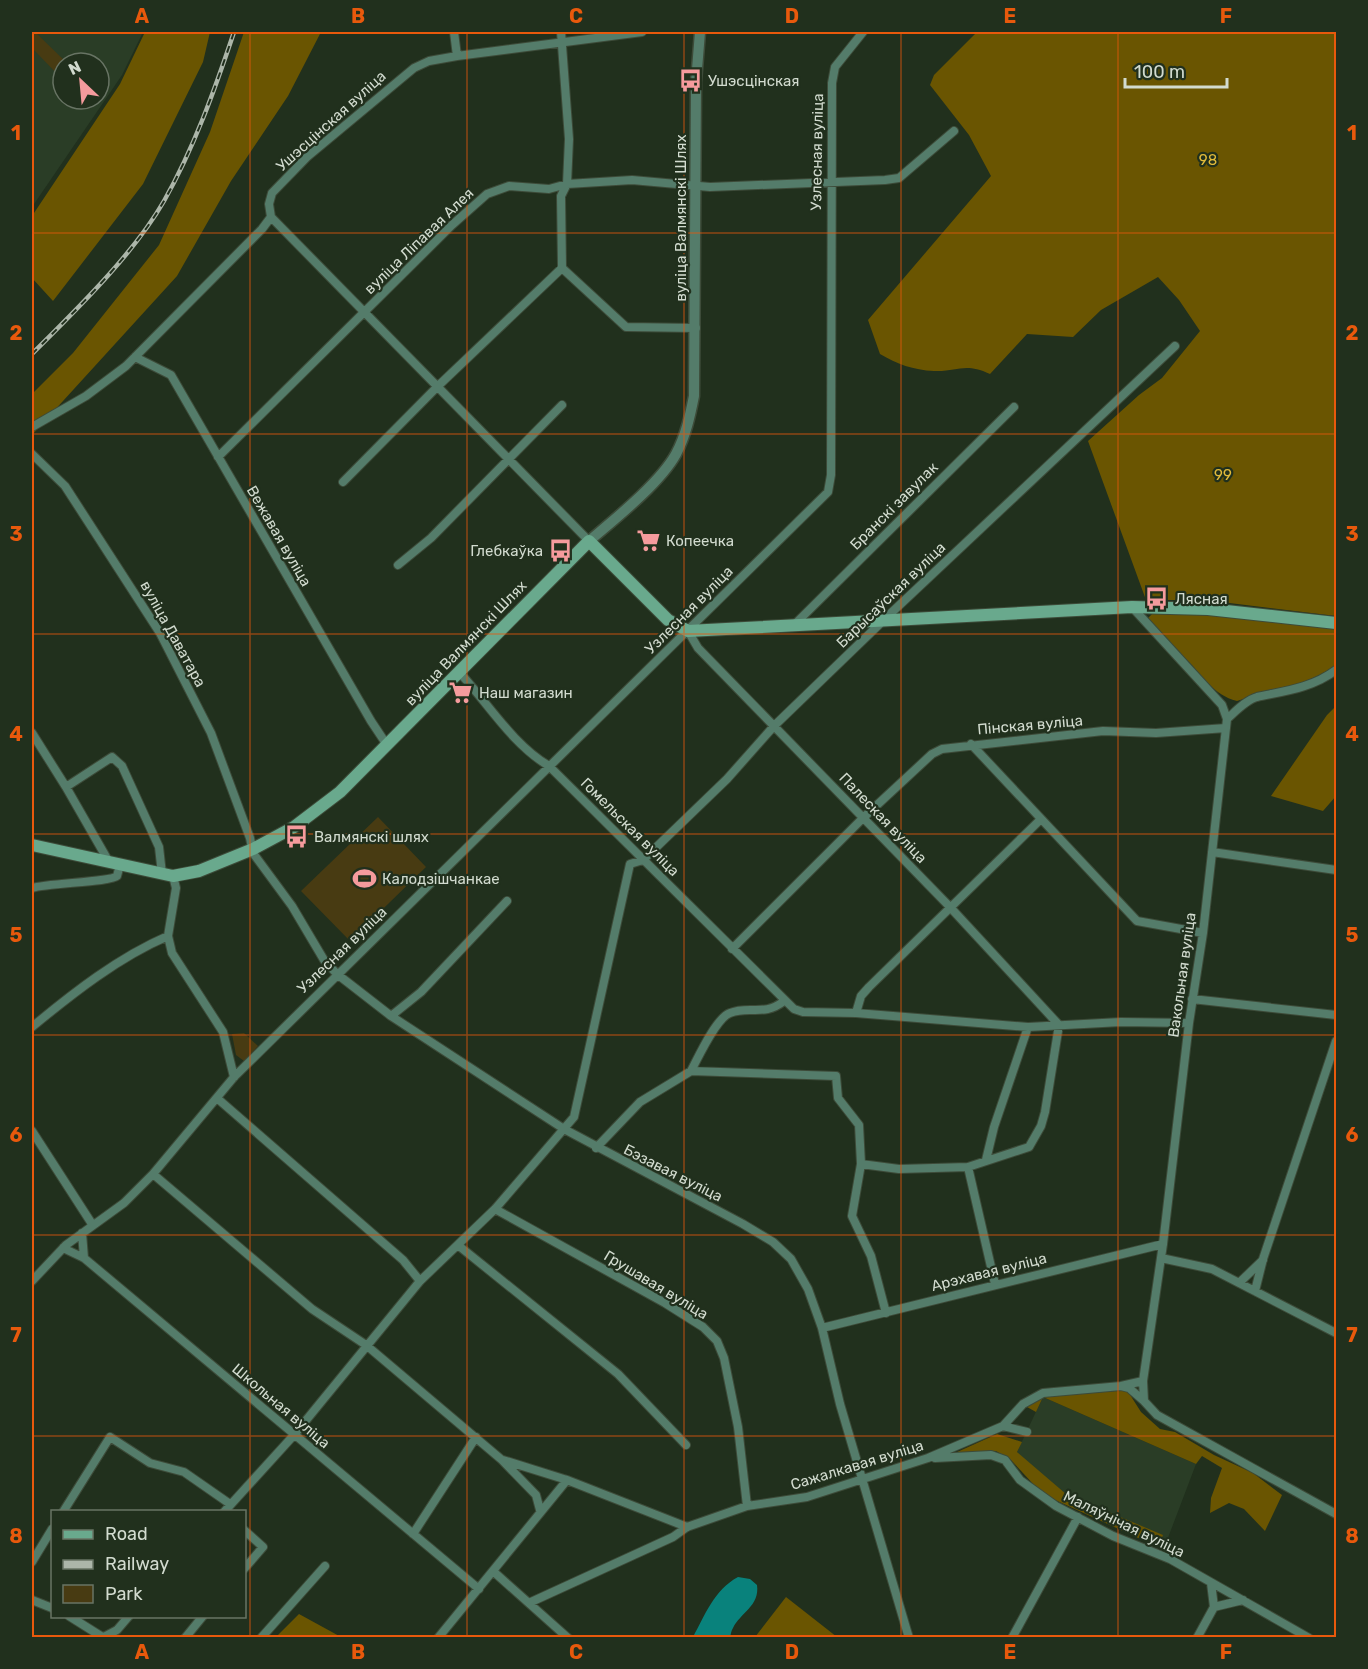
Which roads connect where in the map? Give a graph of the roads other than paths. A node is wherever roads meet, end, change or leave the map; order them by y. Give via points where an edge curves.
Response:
1 (454, 32) edge
2 (561, 32) edge
3 (642, 32) edge
4 (700, 32) edge
5 (863, 32) edge
6 (562, 42) junction
7 (457, 56) junction
8 (954, 131) dead end
9 (830, 182) junction
10 (567, 183) junction
11 (698, 185) junction
12 (271, 217) junction
13 (562, 268) junction
14 (366, 311) junction
15 (696, 328) junction
16 (1175, 346) dead end
17 (135, 357) junction
18 (437, 387) junction
19 (562, 405) dead end
20 (1014, 407) dead end
21 (32, 427) edge
22 (32, 454) edge
23 (218, 457) junction
24 (510, 459) junction
25 (343, 482) dead end
26 (589, 541) junction
27 (399, 564) dead end
28 (1132, 607) junction
29 (883, 621) junction
30 (1336, 622) edge
31 (794, 625) junction
32 (688, 631) junction
33 (1336, 670) edge
34 (459, 672) junction
35 (1227, 724) junction
36 (774, 726) junction
37 (32, 733) edge
38 (971, 744) junction
39 (387, 745) junction
40 (549, 766) junction
41 (66, 786) junction
42 (863, 818) junction
43 (1040, 820) junction
44 (32, 845) edge
45 (253, 849) junction
46 (633, 849) junction
47 (1212, 852) junction
48 (643, 860) junction
49 (115, 863) junction
50 (630, 864) junction
51 (1336, 870) edge
52 (168, 875) junction
53 (32, 888) edge
54 (507, 901) dead end
55 (950, 906) junction
56 (1203, 933) junction
57 (168, 936) junction
58 (732, 949) junction
59 (337, 974) junction
60 (1192, 999) junction
61 (784, 1001) junction
62 (856, 1013) junction
63 (1336, 1015) edge
64 (391, 1016) junction
65 (1189, 1023) junction
66 (1059, 1025) junction
67 (32, 1027) edge
68 (1028, 1028) junction
69 (1336, 1041) edge
70 (691, 1071) junction
71 (234, 1077) junction
72 (218, 1099) junction
73 (564, 1129) junction
74 (32, 1131) edge
75 (596, 1148) junction
76 (986, 1160) junction
77 (861, 1164) junction
78 (968, 1167) junction
79 (153, 1174) junction
80 (495, 1209) junction
81 (92, 1224) junction
82 (82, 1233) junction
83 (1163, 1244) junction
84 (459, 1246) junction
85 (63, 1248) junction
86 (84, 1258) junction
87 (1161, 1258) junction
88 (1263, 1259) junction
89 (32, 1281) edge
90 (420, 1281) junction
91 (1239, 1283) junction
92 (995, 1284) junction
93 (1255, 1291) junction
94 (886, 1313) junction
95 (822, 1328) junction
96 (1336, 1333) edge
97 (366, 1345) junction
98 (1143, 1381) junction
99 (1121, 1386) junction
100 (1144, 1401) junction
101 (1003, 1426) junction
102 (1027, 1432) dead end
103 (294, 1435) junction
104 (476, 1437) junction
105 (686, 1445) dead end
106 (928, 1458) junction
107 (502, 1460) junction
108 (863, 1479) junction
109 (567, 1480) junction
110 (747, 1506) junction
111 (227, 1508) edge
112 (64, 1510) edge
113 (540, 1510) junction
114 (1336, 1514) edge
115 (1078, 1517) junction
116 (687, 1527) junction
117 (51, 1531) edge
118 (246, 1532) edge
119 (413, 1534) junction
120 (32, 1562) edge
121 (325, 1566) dead end
122 (246, 1567) edge
123 (494, 1572) junction
124 (1211, 1583) junction
125 (479, 1589) junction
126 (32, 1600) edge
127 (1243, 1600) junction
128 (531, 1602) junction
129 (1214, 1607) junction
130 (51, 1608) edge
131 (71, 1618) edge
132 (128, 1618) edge
133 (202, 1618) edge
134 (103, 1637) edge
135 (909, 1637) edge
136 (185, 1638) edge
137 (261, 1638) edge
138 (438, 1638) edge
139 (568, 1638) edge
140 (1012, 1638) edge
141 (1197, 1638) edge
142 (1309, 1638) edge

1 - 7 street
2 - 6 street
3 - 6 street, Ушэсцінская вуліца
4 - 11 street, вуліца Валмянскі Шлях via 696,82
5 - 9 street, Узлесная вуліца via 835,67
6 - 7 street, Ушэсцінская вуліца
6 - 10 street via 569,139
7 - 12 street, Ушэсцінская вуліца via 414,68 341,128 272,193
8 - 9 street, вуліца Ліпавая Алея via 899,178
9 - 11 street, вуліца Ліпавая Алея
9 - 32 street, Узлесная вуліца via 828,492
10 - 11 street, вуліца Ліпавая Алея via 632,180
10 - 13 street via 561,196
10 - 14 street, вуліца Ліпавая Алея via 549,189 509,186 487,194
11 - 15 street, вуліца Валмянскі Шлях
12 - 14 street
12 - 17 street
13 - 15 street via 626,327
13 - 18 street
14 - 18 street
14 - 23 street, вуліца Ліпавая Алея
15 - 26 street, вуліца Валмянскі Шлях via 694,396 687,430 675,456
16 - 29 street, Барысаўская вуліца
17 - 21 street via 86,396
17 - 23 street, Вежавая вуліца via 171,375
18 - 24 street
18 - 25 street
19 - 24 street
20 - 31 street, Бранскі завулак
22 - 45 street, вуліца Даватара via 64,486 160,633 211,733
23 - 39 street, Вежавая вуліца
24 - 26 street
24 - 27 street
26 - 32 main road via 668,620
26 - 34 main road, вуліца Валмянскі Шлях
28 - 29 main road
28 - 30 main road via 1208,609
28 - 35 street via 1222,705
29 - 31 main road
29 - 36 street, Барысаўская вуліца
31 - 32 main road
32 - 36 street, Палеская вуліца via 698,648
32 - 40 street, Узлесная вуліца
33 - 35 street via 1291,692 1257,697
34 - 39 main road, вуліца Валмянскі Шлях
34 - 40 street, Гомельская вуліца via 500,721
35 - 38 street, Пінская вуліца via 1156,733 1103,731
35 - 47 street, Вакольная вуліца
36 - 42 street, Палеская вуліца
36 - 48 street, Барысаўская вуліца via 727,779
37 - 41 street
38 - 42 street, Пінская вуліца via 950,746 932,754
38 - 43 street
39 - 45 main road, вуліца Валмянскі Шлях via 309,817
40 - 46 street, Гомельская вуліца
40 - 59 street, Узлесная вуліца
41 - 49 street
41 - 52 street via 112,758 122,766
42 - 55 street, Палеская вуліца
42 - 58 street, Пінская вуліца
43 - 55 street
43 - 56 street via 1137,921
44 - 49 main road, вуліца Валмянскі Шлях
45 - 52 main road, вуліца Валмянскі Шлях via 205,869
45 - 59 street, Бэзавая вуліца
46 - 48 street, Гомельская вуліца
46 - 50 street
47 - 51 street
47 - 56 street, Вакольная вуліца
48 - 50 street, Барысаўская вуліца
48 - 58 street, Гомельская вуліца
49 - 52 main road, вуліца Валмянскі Шлях
49 - 53 street via 117,876 111,880
50 - 73 street via 574,1117
52 - 57 street via 176,888
54 - 64 street via 421,992
55 - 62 street via 861,996
55 - 66 street, Палеская вуліца
56 - 60 street, Вакольная вуліца
57 - 67 street via 65,1000
57 - 71 street via 181,970 222,1032
58 - 61 street, Гомельская вуліца
59 - 64 street, Бэзавая вуліца
59 - 71 street, Узлесная вуліца
60 - 63 street
60 - 65 street, Вакольная вуліца
61 - 62 street via 803,1012
61 - 70 street via 764,1011 730,1012 721,1018
62 - 68 street
64 - 73 street, Бэзавая вуліца
65 - 66 street
65 - 83 street, Вакольная вуліца
66 - 68 street
66 - 76 street via 1041,1126 1029,1148
68 - 76 street
69 - 88 street
70 - 75 street via 640,1102
70 - 77 street via 836,1076 838,1098 859,1125
71 - 72 street, Узлесная вуліца
72 - 79 street, Узлесная вуліца
72 - 90 street via 403,1260
73 - 75 street, Бэзавая вуліца
73 - 80 street
74 - 81 street
75 - 95 street, Бэзавая вуліца via 773,1242 800,1274
76 - 78 street
77 - 78 street via 899,1169
77 - 94 street via 852,1216 871,1256
78 - 92 street
79 - 81 street, Узлесная вуліца via 124,1203
79 - 97 street via 312,1309
80 - 84 street
80 - 110 street, Грушавая вуліца via 665,1303 717,1341 738,1427
81 - 82 street, Узлесная вуліца
82 - 85 street, Узлесная вуліца
82 - 86 street
83 - 87 street, Вакольная вуліца
83 - 92 street, Арэхавая вуліца
84 - 90 street
84 - 105 street via 618,1374
85 - 86 street, Школьная вуліца
85 - 89 street, Узлесная вуліца
86 - 103 street, Школьная вуліца
87 - 91 street via 1212,1269
87 - 98 street, Вакольная вуліца
88 - 91 street
88 - 93 street
90 - 97 street
91 - 93 street
92 - 94 street, Арэхавая вуліца
93 - 96 street
94 - 95 street, Арэхавая вуліца
95 - 108 street, Бэзавая вуліца
97 - 103 street
97 - 104 street
98 - 99 street, Сажалкавая вуліца
98 - 100 street
99 - 100 street
99 - 101 street, Сажалкавая вуліца via 1043,1393 1023,1404
100 - 114 street via 1157,1414
101 - 102 street
101 - 106 street, Сажалкавая вуліца
103 - 111 street
103 - 119 street, Школьная вуліца
104 - 107 street
104 - 119 street
106 - 108 street, Сажалкавая вуліца
106 - 115 street, Маляўнічая вуліца via 998,1456 1029,1488
107 - 109 street
107 - 113 street via 536,1495
108 - 110 street, Сажалкавая вуліца via 807,1497
108 - 135 street, Бэзавая вуліца
109 - 113 street
109 - 116 street
110 - 116 street, Сажалкавая вуліца
111 - 112 street via 184,1472 150,1463 110,1437
113 - 123 street
115 - 124 street, Маляўнічая вуліца via 1170,1559
115 - 140 street
116 - 128 street, Сажалкавая вуліца
117 - 120 street
118 - 122 street via 263,1547
119 - 125 street, Школьная вуліца
121 - 137 street
123 - 125 street
123 - 128 street
124 - 127 street, Маляўнічая вуліца
124 - 129 street
125 - 138 street
126 - 130 street
127 - 129 street
127 - 142 street, Маляўнічая вуліца
128 - 139 street
129 - 141 street
131 - 134 street
132 - 134 street
133 - 136 street

